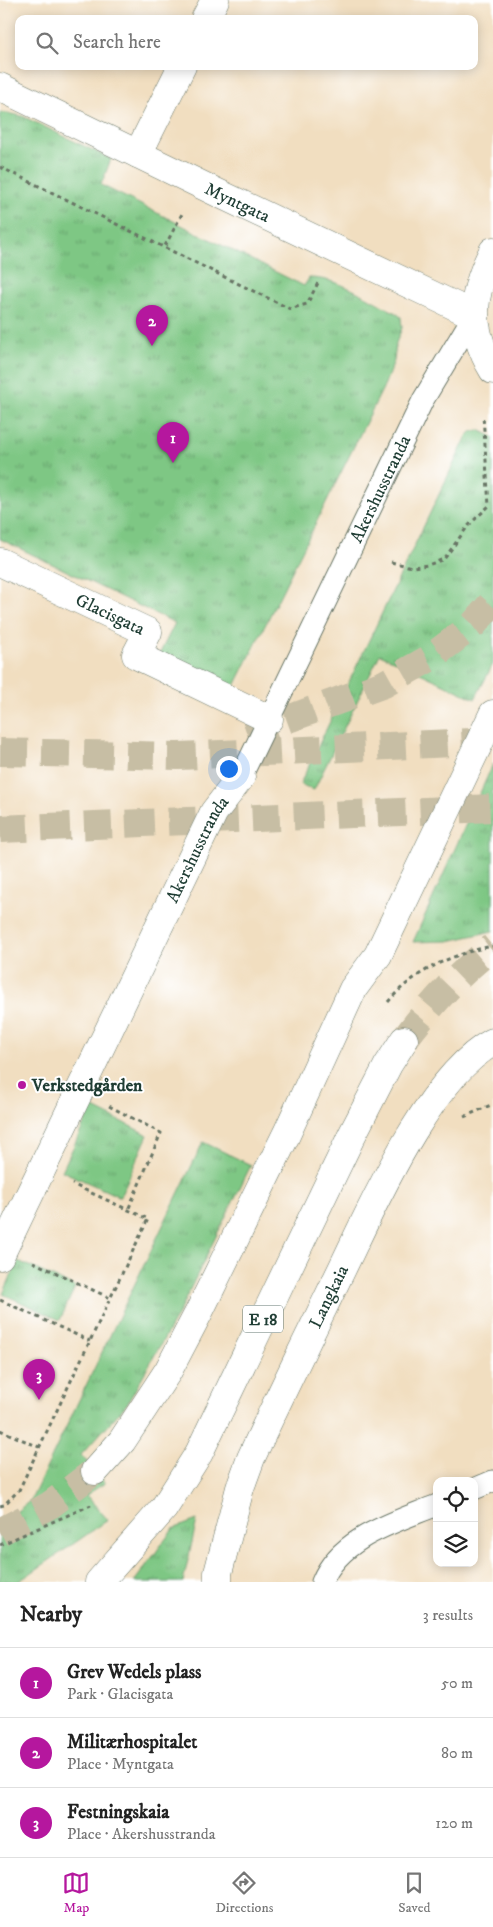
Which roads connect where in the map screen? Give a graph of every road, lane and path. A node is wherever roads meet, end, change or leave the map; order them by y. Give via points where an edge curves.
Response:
1 (215, 0) edge
2 (207, 15) edge
3 (180, 70) edge
4 (0, 87) edge
5 (138, 154) junction
6 (0, 168) edge
7 (185, 207) dead end
8 (165, 246) junction
9 (493, 251) edge
10 (318, 282) dead end
11 (484, 320) edge
12 (493, 370) edge
13 (483, 414) dead end
14 (491, 506) edge
15 (391, 562) dead end
16 (2, 568) edge
17 (493, 714) edge
18 (269, 719) junction
19 (241, 777) joint
20 (493, 946) edge
21 (463, 953) dead end
22 (404, 1040) tunnel mouth
23 (493, 1042) edge
24 (79, 1091) junction
25 (493, 1104) edge
26 (483, 1110) dead end
27 (41, 1171) junction
28 (128, 1210) junction
29 (2, 1252) edge
30 (110, 1298) junction
31 (0, 1300) edge
32 (90, 1341) junction
33 (0, 1430) edge
34 (39, 1447) junction
35 (95, 1471) tunnel mouth
36 (493, 1481) edge
37 (478, 1487) edge
38 (0, 1506) edge
39 (433, 1507) edge
40 (216, 1579) edge
41 (99, 1582) edge
42 (322, 1582) edge

1 - 2 main road
3 - 5 main road
4 - 5 main road, Myntgata
5 - 11 main road, Myntgata
6 - 8 path
7 - 8 path
8 - 10 path via 290,309 307,304
9 - 11 main road via 476,293
11 - 12 main road via 480,342
11 - 18 lane, Akershusstranda via 423,400
13 - 14 path
14 - 15 path via 468,526 444,559 428,566 412,567
16 - 18 main road, Glacisgata via 148,632 136,654
17 - 35 main road via 378,954 354,989 168,1371 122,1441
18 - 19 lane, Akershusstranda
19 - 24 main road, Akershusstranda via 214,812
20 - 21 path
22 - 41 main road, E 18 via 352,1135 199,1453 164,1508
23 - 40 main road, Langkaia / E 18 via 452,1077 392,1170 251,1458
24 - 27 main road, Akershusstranda
24 - 28 path via 161,1133
25 - 26 path
27 - 28 path
27 - 29 main road, Akershusstranda
28 - 30 path via 148,1219
29 - 30 path
30 - 32 path
31 - 32 path
32 - 34 path
33 - 34 path
34 - 38 path via 19,1490
36 - 37 lane
39 - 42 lane via 378,1529 358,1541 338,1557

